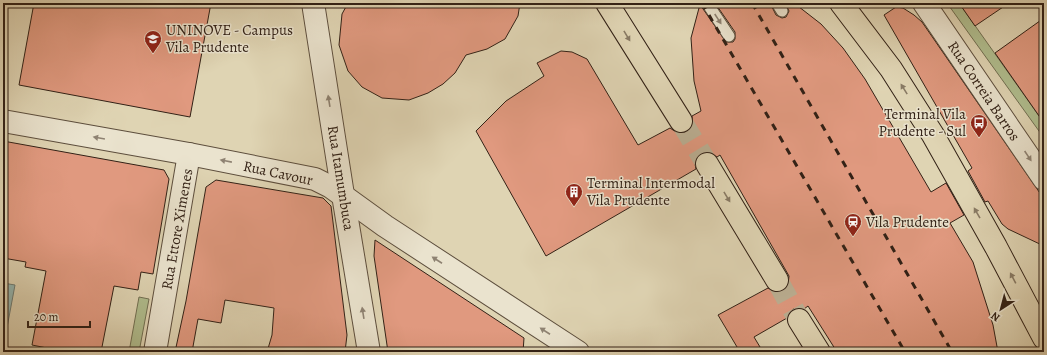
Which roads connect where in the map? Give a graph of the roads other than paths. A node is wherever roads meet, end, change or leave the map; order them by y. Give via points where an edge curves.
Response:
1 (313, 3) edge
2 (607, 3) edge
3 (707, 3) edge
4 (841, 3) edge
5 (924, 3) edge
6 (729, 36) dead end
7 (681, 120) tunnel mouth
8 (3, 121) edge
9 (189, 154) junction
10 (707, 164) tunnel mouth
11 (1044, 179) edge
12 (343, 195) junction
13 (776, 280) tunnel mouth
14 (799, 320) tunnel mouth
15 (1041, 327) edge
16 (155, 352) edge
17 (369, 352) edge
18 (578, 352) edge
19 (819, 352) edge

12 -> 1 street, Rua Itamumbuca
2 -> 7 highway
3 -> 6 lane
15 -> 4 highway via 932,135 891,69
5 -> 11 street, Rua Correia Barros
9 -> 8 street, Rua Cavour
12 -> 9 street, Rua Cavour via 312,179
9 - 16 street, Rua Ettore Ximenes
10 -> 13 highway
17 -> 12 street, Rua Itamumbuca
18 -> 12 street, Rua Cavour via 385,226
14 - 19 highway

